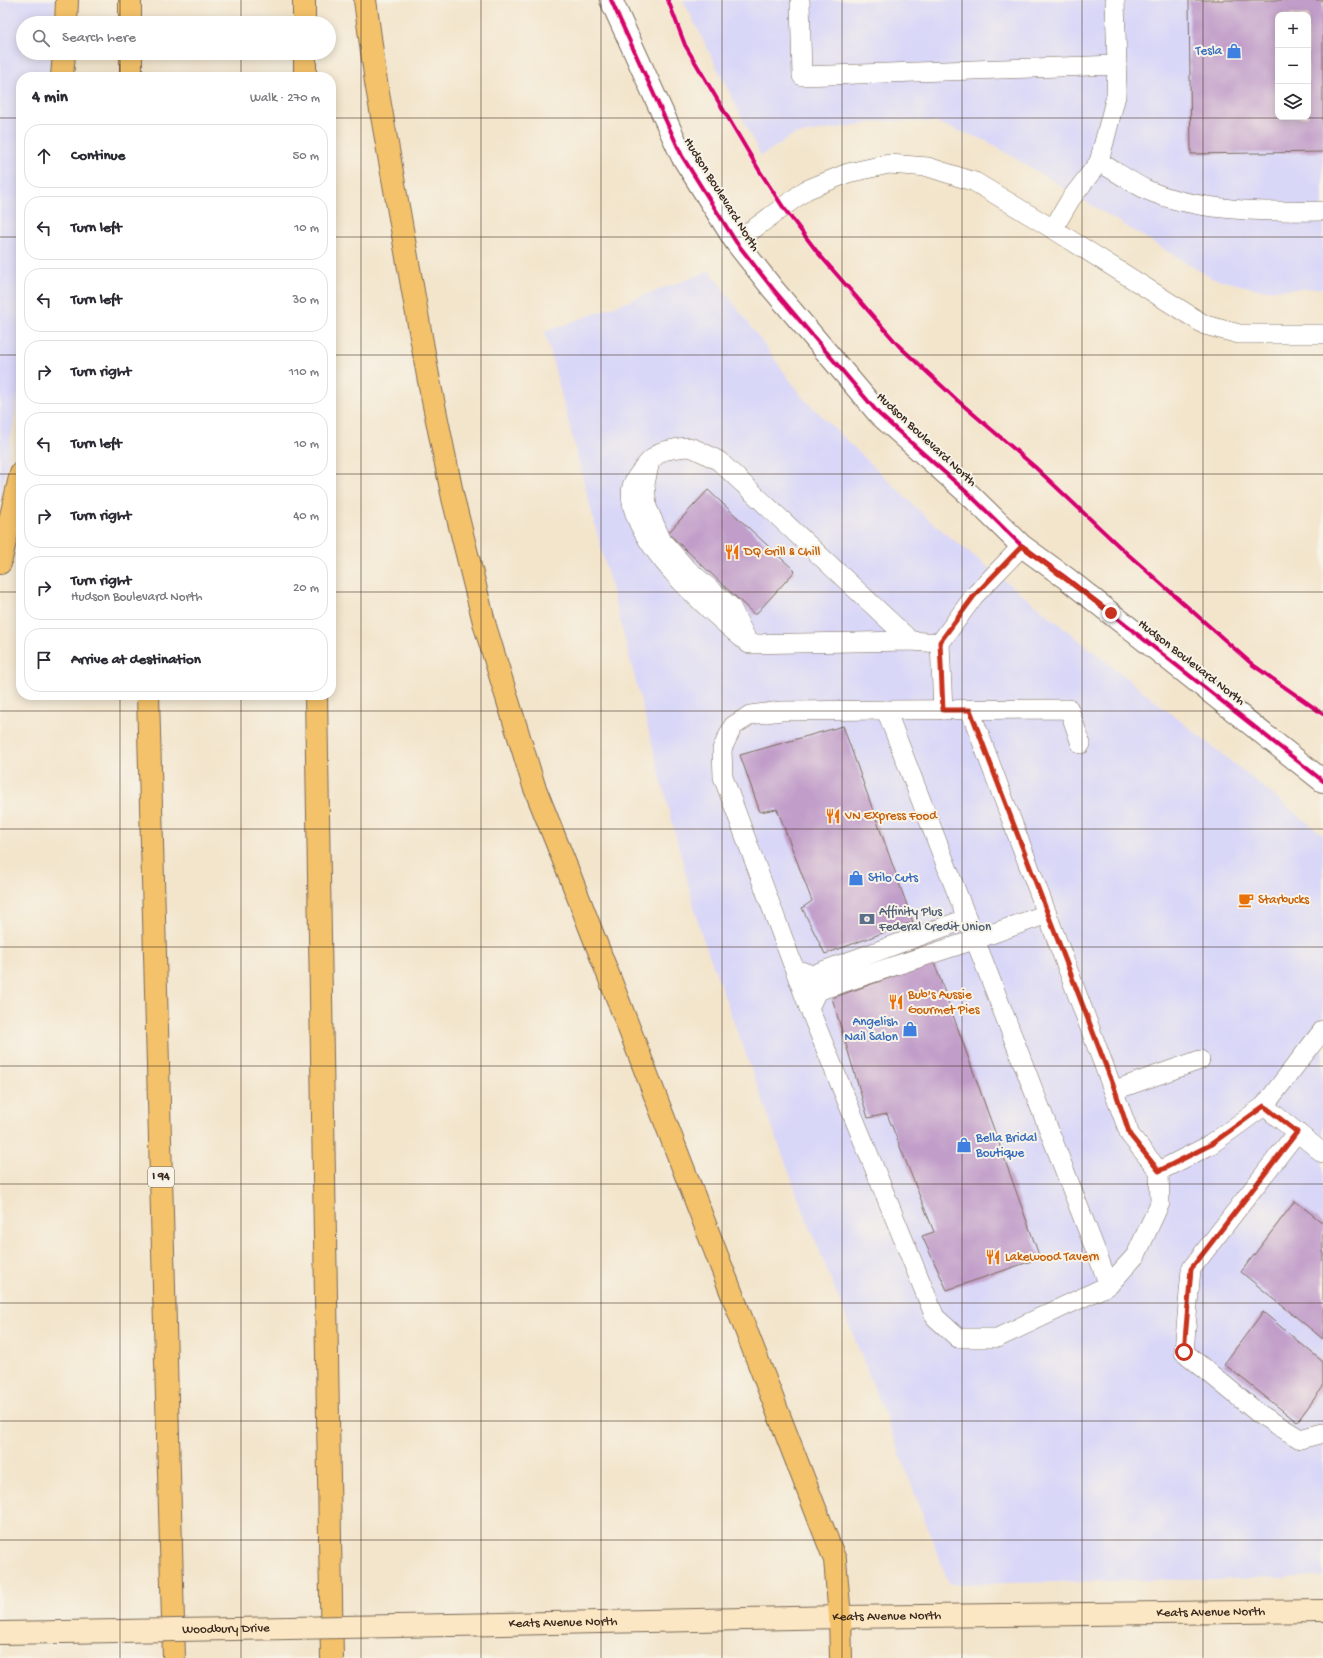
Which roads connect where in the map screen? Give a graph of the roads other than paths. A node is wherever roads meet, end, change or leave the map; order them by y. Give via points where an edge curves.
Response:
1 (68, 0) edge
2 (130, 0) edge
3 (304, 0) edge
4 (365, 0) edge
5 (611, 0) edge
6 (800, 0) edge
7 (1115, 0) edge
8 (67, 16) edge
9 (130, 16) edge
10 (304, 16) edge
11 (63, 60) edge
12 (131, 60) edge
13 (305, 60) edge
14 (1117, 65) junction
15 (62, 72) edge
16 (131, 72) edge
17 (305, 72) edge
18 (1099, 162) junction
19 (1323, 211) edge
20 (1053, 229) junction
21 (736, 242) junction
22 (1323, 334) edge
23 (16, 494) edge
24 (1022, 546) junction
25 (0, 563) edge
26 (911, 641) junction
27 (940, 642) junction
28 (148, 700) edge
29 (316, 700) edge
30 (886, 710) junction
31 (943, 710) junction
32 (970, 710) junction
33 (1081, 744) dead end
34 (1323, 781) edge
35 (1048, 914) junction
36 (966, 919) junction
37 (974, 940) junction
38 (795, 969) junction
39 (809, 1008) junction
40 (1323, 1030) edge
41 (1200, 1060) dead end
42 (1115, 1090) junction
43 (1264, 1106) junction
44 (1297, 1132) junction
45 (1323, 1153) edge
46 (1159, 1171) junction
47 (1110, 1285) junction
48 (1323, 1433) edge
49 (1323, 1611) edge
50 (840, 1617) junction
51 (451, 1625) joint
52 (0, 1633) edge
53 (174, 1658) edge
54 (332, 1658) edge
55 (841, 1658) edge

1 - 8 highway
2 - 9 highway
3 - 10 highway
4 - 50 highway via 376,82 428,376 453,498 485,626 534,786 835,1560
5 - 21 street, Hudson Boulevard North via 682,156
6 - 14 lane via 802,76
7 - 14 lane
11 - 15 highway
12 - 16 highway
13 - 17 highway
14 - 18 lane via 1116,96
18 - 19 lane via 1147,190 1185,202 1225,208
18 - 20 lane via 1070,200
20 - 21 lane via 975,182 928,167 889,164 848,173 806,190
20 - 22 lane via 1205,325 1239,334
21 - 24 street, Hudson Boulevard North via 879,414 971,496
23 - 25 highway
24 - 27 lane via 974,596
24 - 34 street, Hudson Boulevard North via 1072,582
26 - 26 lane via 719,460 688,447 660,452 632,484 632,503 636,517 654,549 677,576 749,644
26 - 27 lane
27 - 31 lane
28 - 53 highway, I 94
29 - 54 highway
30 - 31 lane
30 - 36 lane
30 - 38 lane via 781,711 750,715 733,726 722,749 723,777
31 - 32 lane
32 - 33 lane via 1068,710
32 - 35 lane
35 - 37 lane
35 - 42 lane
36 - 37 lane
36 - 38 lane via 812,975
37 - 39 lane via 817,991
37 - 47 lane
38 - 39 lane
39 - 47 lane via 935,1317 958,1338 997,1338
40 - 43 lane
41 - 42 lane
42 - 46 lane via 1130,1135
43 - 44 lane
43 - 46 lane via 1210,1145
44 - 45 lane
44 - 48 lane via 1191,1269 1184,1352 1258,1413 1300,1439
46 - 47 lane via 1160,1204 1136,1255
49 - 50 main road, Keats Avenue North
50 - 51 main road, Keats Avenue North
50 - 55 highway
51 - 52 main road, Woodbury Drive, bridge

